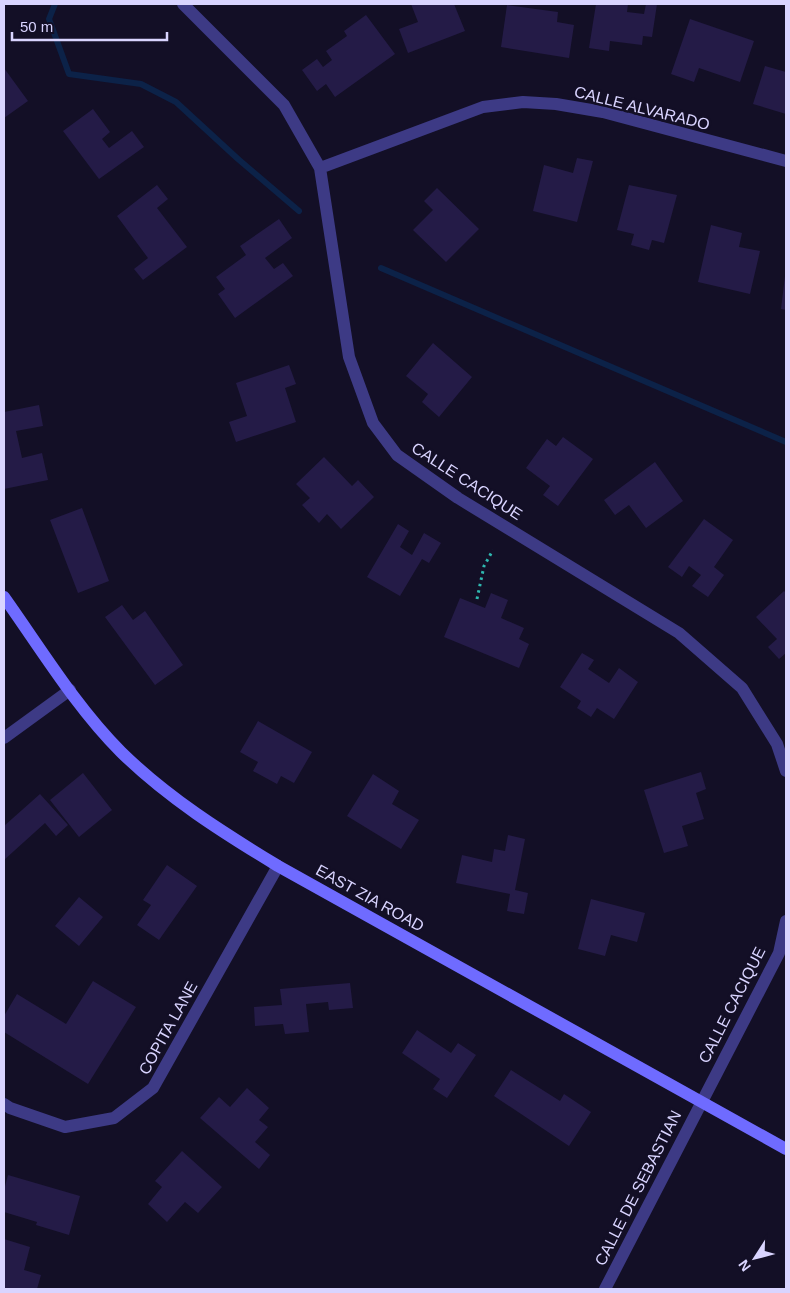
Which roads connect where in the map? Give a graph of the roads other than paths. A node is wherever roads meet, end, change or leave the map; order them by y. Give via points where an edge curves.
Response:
1 (183, 4) edge
2 (786, 161) edge
3 (320, 168) junction
4 (4, 597) edge
5 (70, 690) junction
6 (4, 738) edge
7 (786, 771) edge
8 (278, 866) junction
9 (786, 921) edge
10 (701, 1103) junction
11 (4, 1104) edge
12 (786, 1149) edge
13 (607, 1285) edge

1 - 3 street, CALLE CACIQUE via 284,105
2 - 3 street, CALLE ALVARADO via 603,112 523,102 483,107
3 - 7 street, CALLE CACIQUE via 349,356 373,423 397,455 458,498 679,633 742,688 777,744
4 - 5 street, EAST ZIA ROAD
5 - 6 street
5 - 8 street, EAST ZIA ROAD via 120,750 177,801
8 - 10 street, EAST ZIA ROAD
8 - 11 street, COPITA LANE via 153,1088 114,1118 65,1127
9 - 10 street, CALLE CACIQUE via 778,953
10 - 12 street, EAST ZIA ROAD
10 - 13 street, CALLE DE SEBASTIAN

